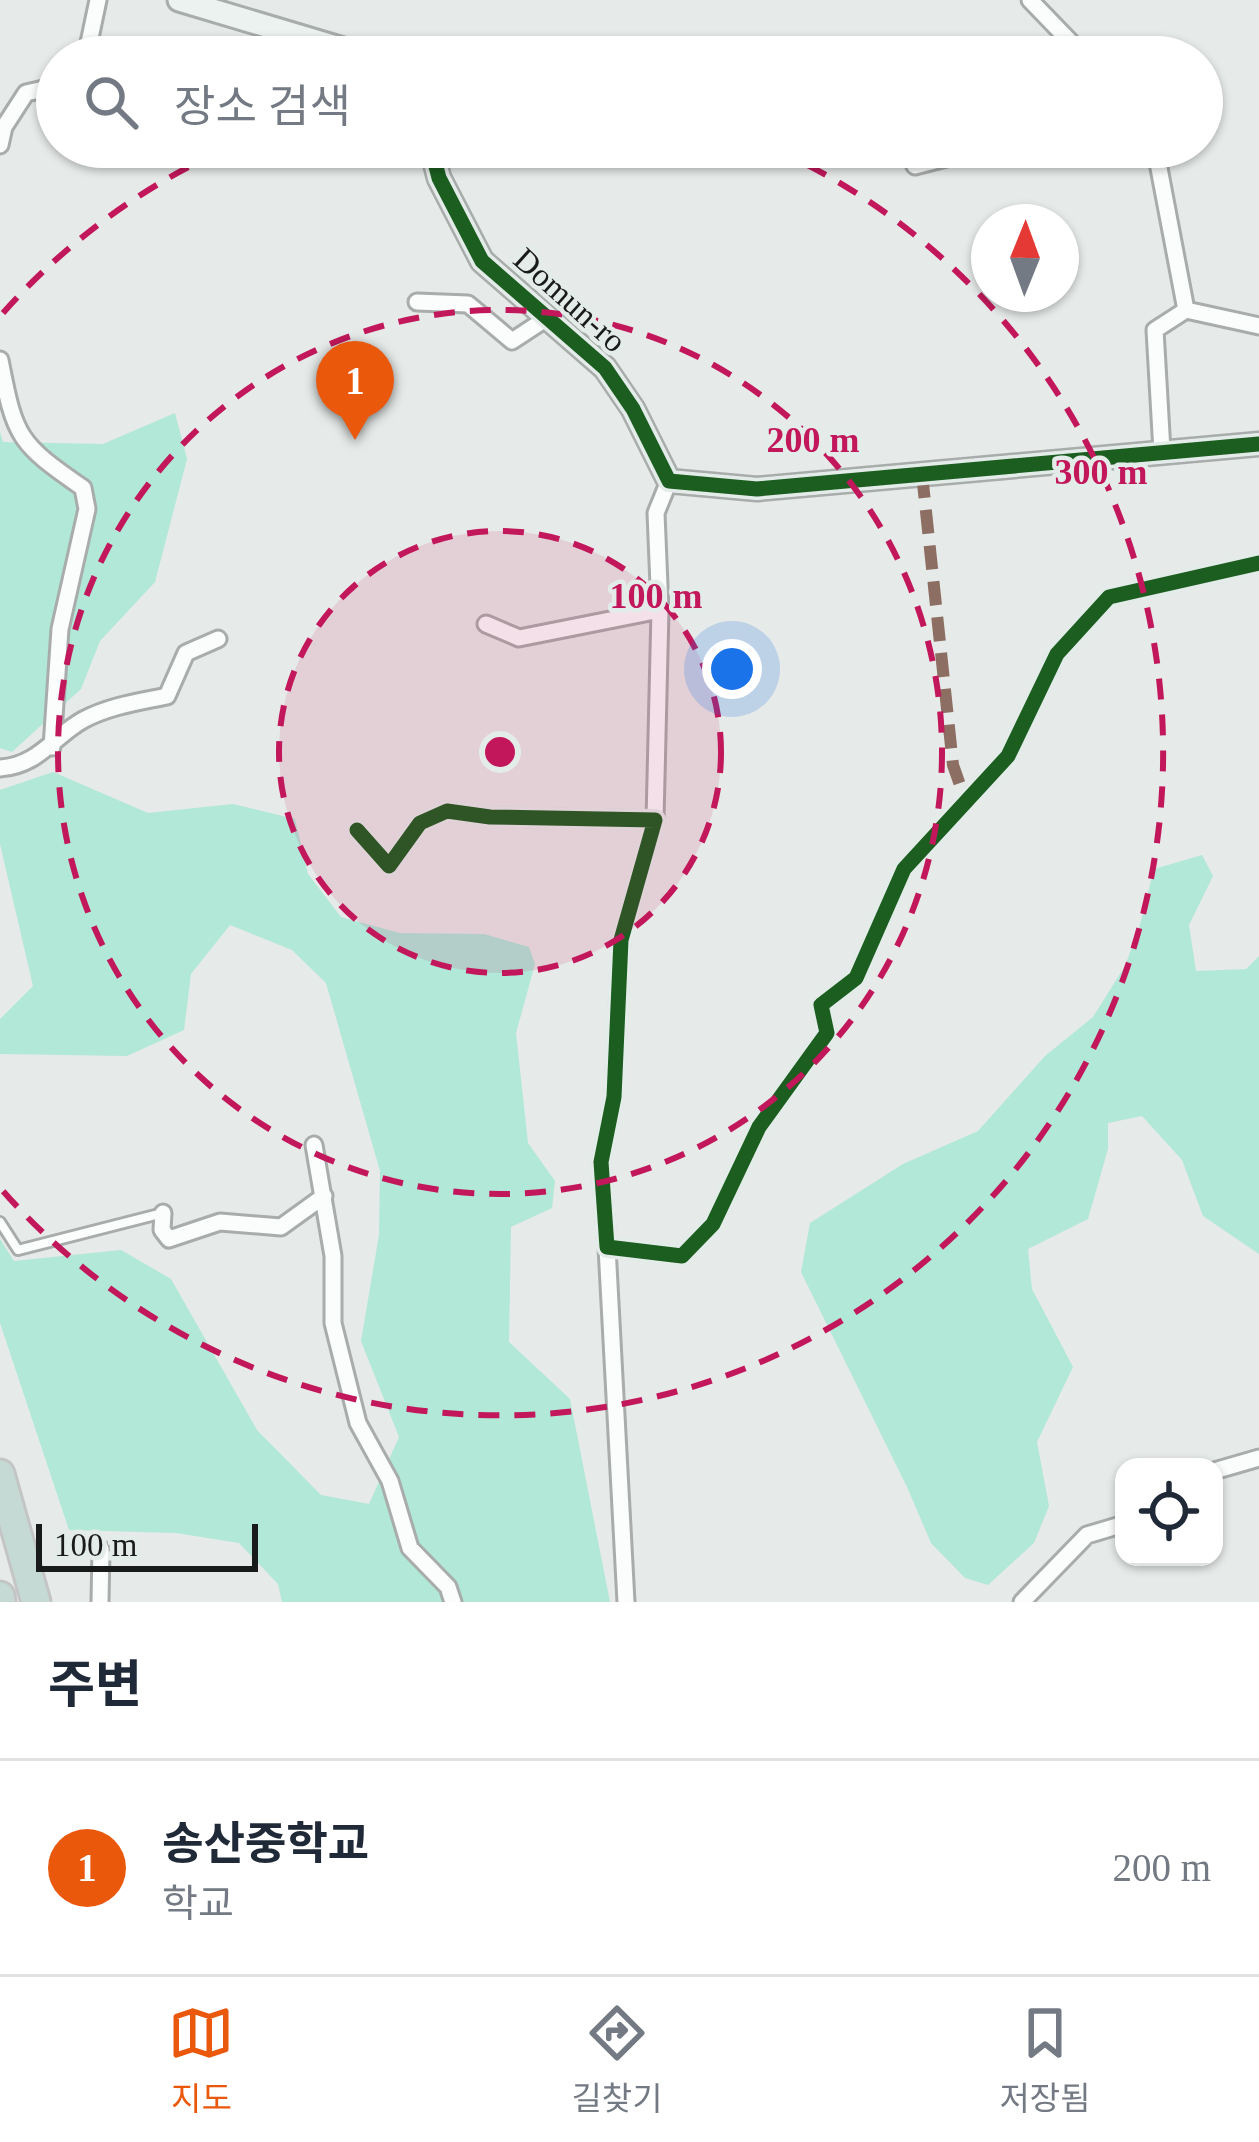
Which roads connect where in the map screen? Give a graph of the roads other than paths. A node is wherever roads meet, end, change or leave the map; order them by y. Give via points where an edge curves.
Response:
1 (98, 0) edge
2 (179, 0) edge
3 (1030, 0) edge
4 (90, 36) edge
5 (300, 36) edge
6 (1065, 36) edge
7 (36, 91) edge
8 (0, 145) edge
9 (436, 168) edge
10 (1159, 168) edge
11 (417, 302) dead end
12 (1186, 310) junction
13 (547, 318) junction
14 (1259, 326) edge
15 (0, 360) edge
16 (1259, 444) edge
17 (1162, 452) junction
18 (669, 481) junction
19 (1259, 563) edge
20 (660, 610) junction
21 (487, 624) dead end
22 (218, 638) dead end
23 (52, 747) junction
24 (0, 768) edge
25 (655, 820) junction
26 (357, 830) dead end
27 (314, 1145) dead end
28 (323, 1196) junction
29 (163, 1213) joint
30 (0, 1222) edge
31 (607, 1246) junction
32 (1259, 1458) edge
33 (1223, 1468) edge
34 (0, 1474) edge
35 (1115, 1527) edge
36 (101, 1549) dead end
37 (36, 1602) edge
38 (100, 1602) edge
39 (453, 1602) edge
40 (626, 1602) edge
41 (1022, 1602) edge

1 - 4 street
2 - 5 street
3 - 6 street
7 - 8 street via 26,93
9 - 13 street, Domun-ro via 482,261
10 - 12 street
11 - 13 street via 468,304 512,341
12 - 14 street
12 - 17 street via 1155,330
13 - 18 street, Domun-ro via 605,368
15 - 23 street via 12,418 31,452 83,488 87,509 60,629
16 - 17 street
17 - 18 street via 757,489
18 - 20 street via 656,513
19 - 31 street via 1109,597 1057,654 1008,756 904,869 856,978 821,1005 826,1033 759,1127 713,1224 682,1256
20 - 21 street via 519,638
20 - 25 street
22 - 23 street via 186,653 167,696 115,706
23 - 24 street
25 - 26 street via 447,811 420,823 389,866
25 - 31 street via 621,940 614,1097 601,1162
27 - 28 street
28 - 29 street via 281,1227 220,1222 169,1239
28 - 39 street via 333,1323 358,1423 390,1481 410,1548
29 - 30 lane via 18,1250
31 - 40 street
32 - 33 street
34 - 37 highway
35 - 41 street via 1087,1535
36 - 38 street

